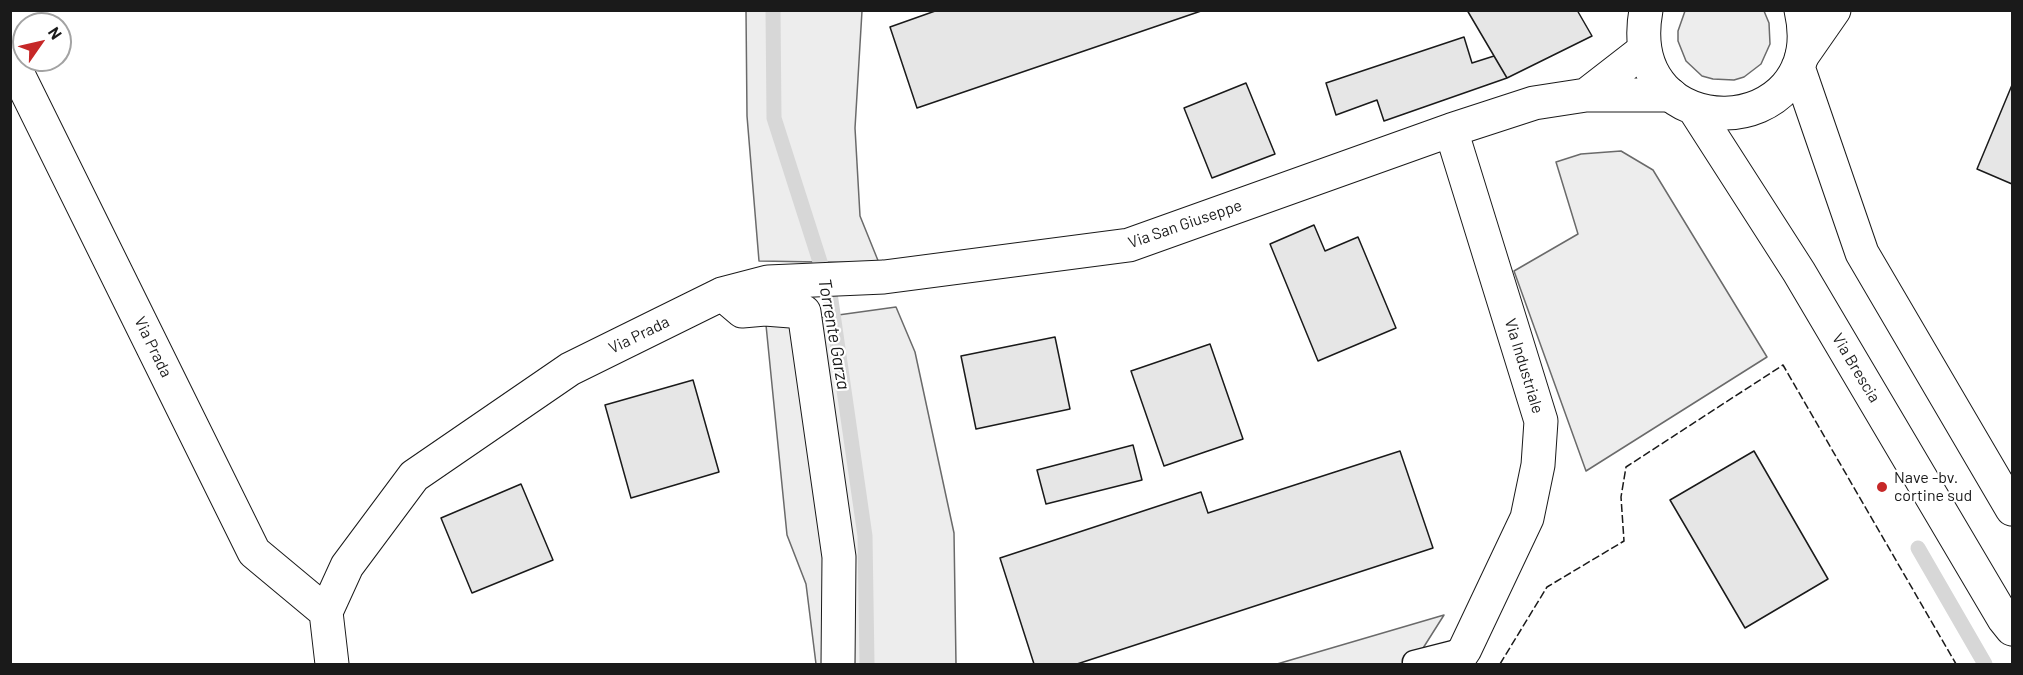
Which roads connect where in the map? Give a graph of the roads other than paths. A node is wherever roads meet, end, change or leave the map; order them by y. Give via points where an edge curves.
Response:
1 (1801, 10) edge
2 (1834, 10) edge
3 (1642, 25) edge
4 (10, 58) edge
5 (1800, 61) junction
6 (1586, 95) junction
7 (1683, 103) junction
8 (1451, 130) junction
9 (768, 282) joint
10 (722, 294) junction
11 (2013, 509) edge
12 (326, 612) junction
13 (2013, 629) edge
14 (1460, 657) edge
15 (1414, 662) dead end
16 (332, 664) edge
17 (838, 664) edge

1 - 5 street via 1805,27
2 - 5 street
3 - 6 street, Via San Giuseppe
3 - 7 street, Via Brescia via 1651,69 1662,86
4 - 12 street, Via Prada via 254,552
5 - 7 street via 1787,85 1755,109 1715,114
5 - 11 street via 1862,253
6 - 7 street, Via San Giuseppe
6 - 8 street, Via San Giuseppe via 1534,103
7 - 13 street, Via Brescia via 1799,272
8 - 9 street, Via San Giuseppe via 1129,244 884,277
8 - 14 street, Via Industriale via 1541,421 1538,465 1527,519
9 - 10 street, Via Prada
10 - 12 street, Via Prada via 570,369 414,476 347,566
10 - 17 street via 742,311 804,312 839,557
12 - 16 street
14 - 15 lane

